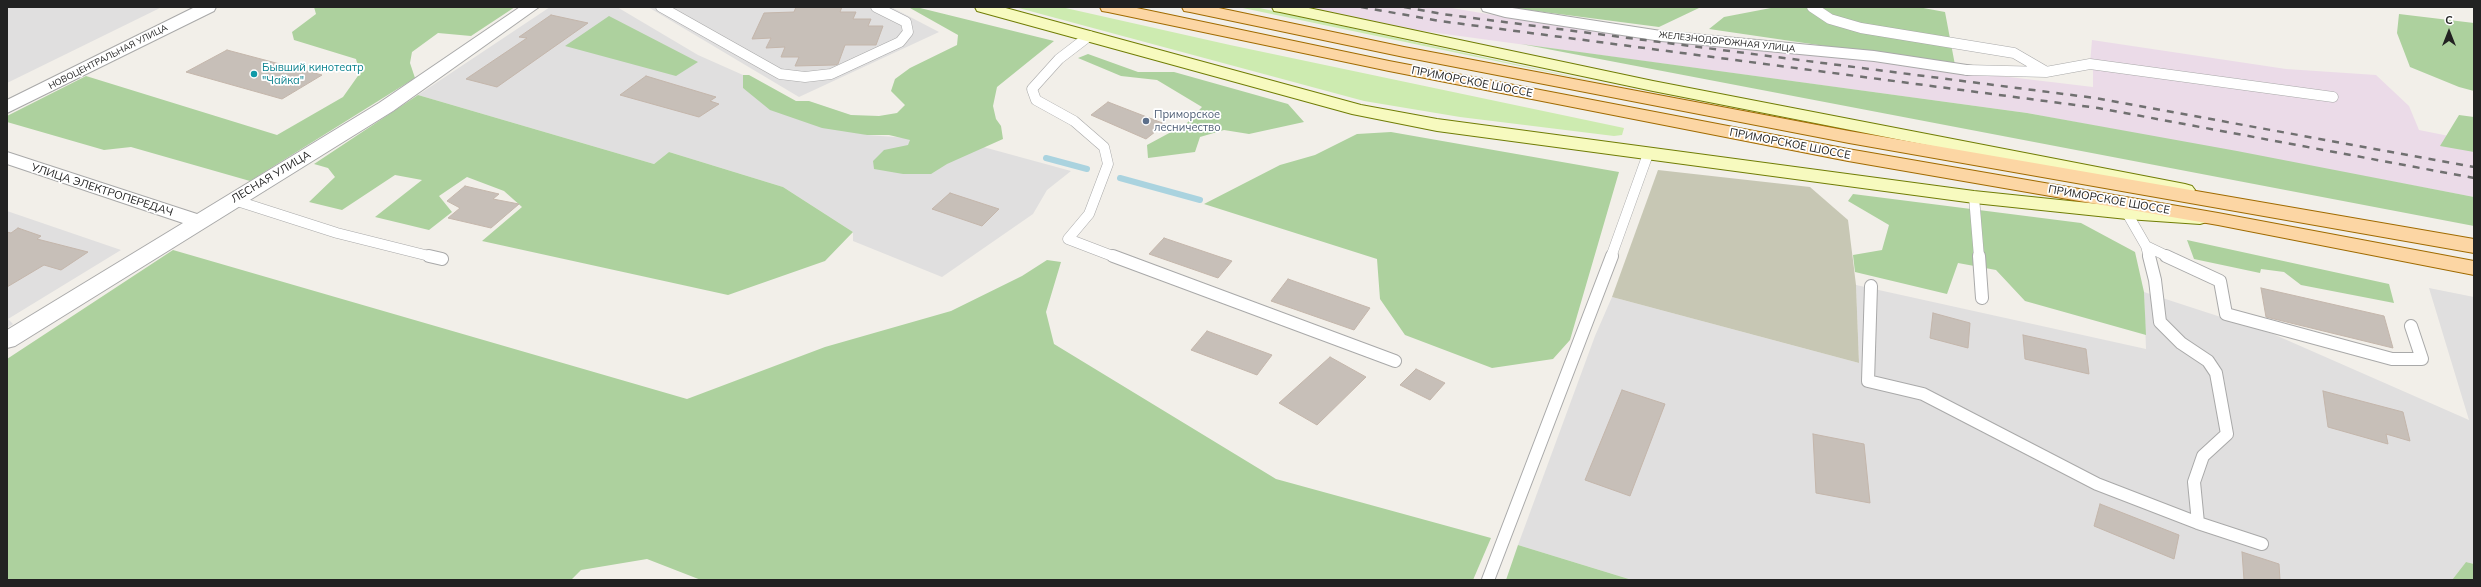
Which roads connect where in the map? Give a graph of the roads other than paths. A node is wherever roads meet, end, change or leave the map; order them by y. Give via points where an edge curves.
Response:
1 (208, 7) edge
2 (531, 7) edge
3 (661, 7) edge
4 (876, 7) edge
5 (983, 7) edge
6 (1108, 7) edge
7 (1190, 7) edge
8 (1280, 7) edge
9 (1489, 7) edge
10 (1812, 7) edge
11 (1089, 36) junction
12 (1967, 70) joint
13 (2046, 72) junction
14 (2332, 97) dead end
15 (7, 107) edge
16 (1648, 154) junction
17 (7, 158) edge
18 (1974, 197) junction
19 (234, 200) junction
20 (2127, 214) junction
21 (2218, 219) junction
22 (198, 221) junction
23 (2392, 230) junction
24 (2146, 246) junction
25 (2474, 246) edge
26 (442, 259) dead end
27 (2474, 268) edge
28 (1871, 286) dead end
29 (1982, 298) dead end
30 (2411, 326) dead end
31 (7, 340) edge
32 (1395, 361) dead end
33 (2198, 523) junction
34 (2262, 544) dead end
35 (1488, 580) edge

1 - 15 street, НОВОЦЕНТРАЛЬНАЯ УЛИЦА
2 - 19 street, ЛЕСНАЯ УЛИЦА via 386,107
3 - 4 lane via 780,74 804,77 831,74 900,42 908,32 906,22
5 - 11 street
6 - 21 main road, ПРИМОРСКОЕ ШОССЕ via 1389,66 1848,155
7 - 23 main road, ПРИМОРСКОЕ ШОССЕ via 1404,52 1849,137
8 - 23 street via 1661,87
9 - 12 street, ЖЕЛЕЗНОДОРОЖНАЯ УЛИЦА via 1505,12 1661,36 1874,56
10 - 13 lane via 1818,14 1861,28 2014,52
11 - 16 street via 1359,110 1437,125
11 - 32 lane via 1059,59 1032,89 1036,100 1074,121 1104,147 1108,164 1089,214 1068,239
12 - 13 lane
13 - 14 lane via 2090,64
16 - 18 street
16 - 35 lane via 1592,311 1546,424
17 - 22 street, УЛИЦА ЭЛЕКТРОПЕРЕДАЧ
18 - 20 street
18 - 29 lane
19 - 22 street, ЛЕСНАЯ УЛИЦА
19 - 26 lane via 337,233
20 - 21 street
20 - 24 lane
21 - 27 main road, ПРИМОРСКОЕ ШОССЕ
22 - 31 street, ЛЕСНАЯ УЛИЦА
23 - 25 main road, ПРИМОРСКОЕ ШОССЕ
24 - 30 lane via 2220,281 2226,314 2392,359 2422,359
24 - 33 lane via 2160,322 2181,343 2208,361 2216,373 2227,434 2203,456 2194,482
28 - 33 lane via 1868,381 1923,394 2097,484
33 - 34 lane

